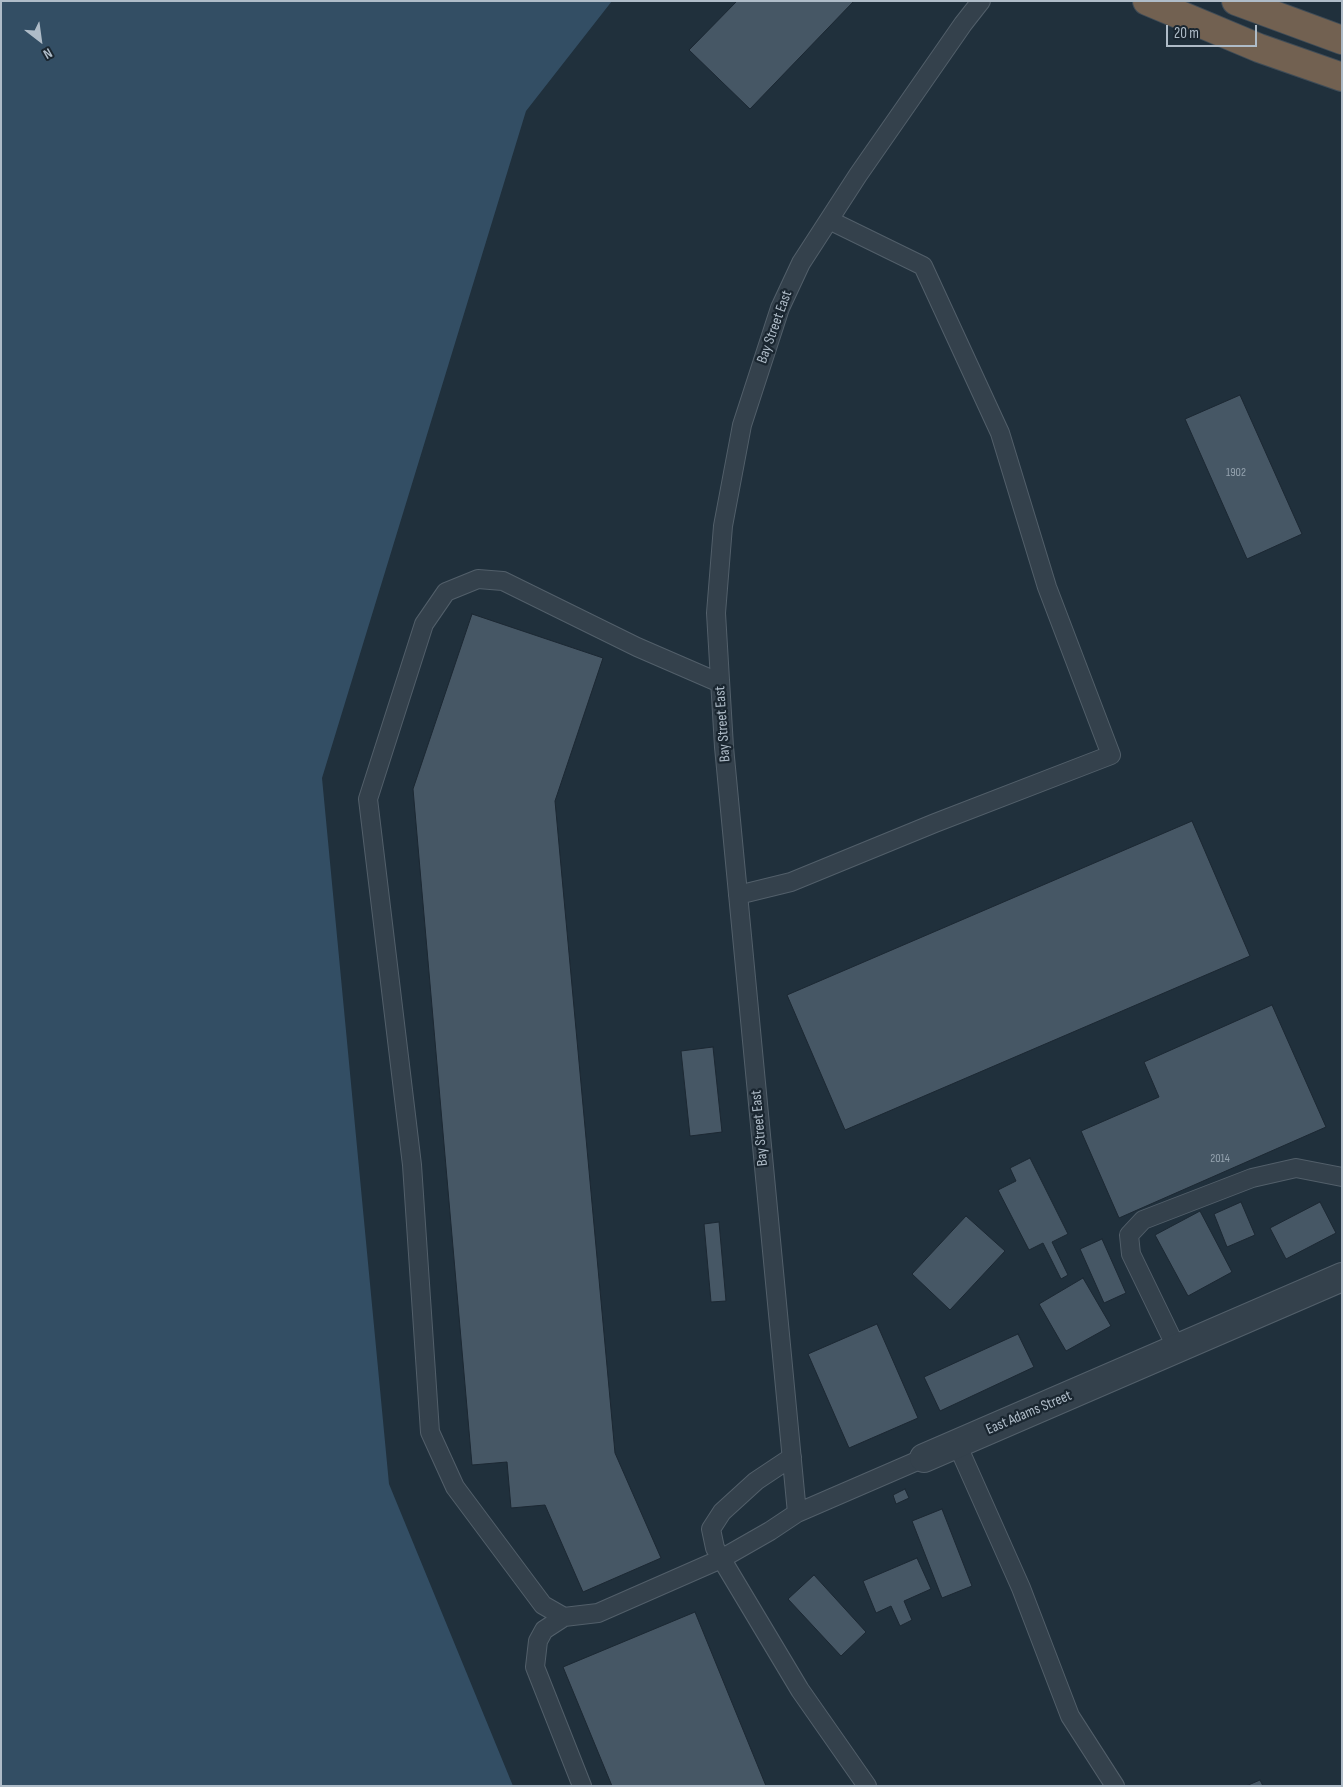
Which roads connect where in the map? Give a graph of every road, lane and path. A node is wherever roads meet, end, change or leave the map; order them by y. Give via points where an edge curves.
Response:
1 (981, 1) edge
2 (1147, 1) edge
3 (1236, 1) edge
4 (1342, 40) edge
5 (1342, 77) edge
6 (829, 220) junction
7 (720, 683) junction
8 (738, 895) junction
9 (1342, 1177) edge
10 (1342, 1277) edge
11 (1177, 1349) junction
12 (957, 1444) junction
13 (792, 1457) junction
14 (924, 1458) joint
15 (796, 1513) junction
16 (721, 1559) junction
17 (564, 1618) junction
18 (582, 1786) edge
19 (867, 1786) edge
20 (1115, 1786) edge

1 - 6 lane, Bay Street East
2 - 5 highway via 1250,45
3 - 4 highway
6 - 7 lane, Bay Street East via 801,264 780,308 742,425 723,526 716,613
6 - 8 lane via 923,266 1000,433 1047,587 1111,754 791,882
7 - 8 lane, Bay Street East
7 - 17 lane via 637,647 503,581 478,579 446,592 424,624 368,799 412,1165 430,1432 455,1487 543,1605
8 - 13 lane, Bay Street East
9 - 11 lane via 1296,1168 1252,1178 1143,1220 1129,1235 1130,1254
10 - 11 street, East Adams Street
11 - 12 street, East Adams Street
12 - 14 street, East Adams Street
12 - 20 lane via 1021,1588 1070,1716
13 - 15 lane, Bay Street East
13 - 16 lane via 756,1481 722,1512 711,1530
14 - 15 lane, East Adams Street
15 - 16 lane, East Adams Street
16 - 17 lane, East Adams Street via 598,1613
16 - 19 lane via 800,1690
17 - 18 lane via 544,1630 538,1641 535,1668

